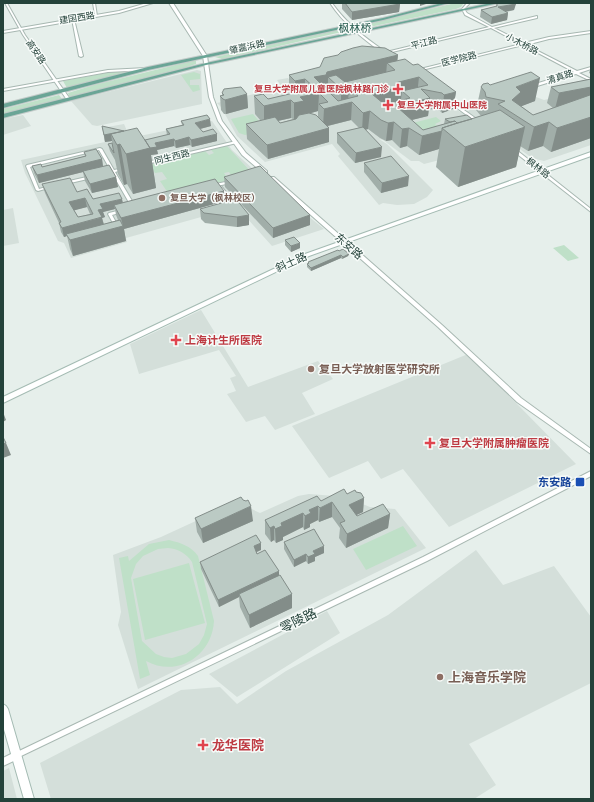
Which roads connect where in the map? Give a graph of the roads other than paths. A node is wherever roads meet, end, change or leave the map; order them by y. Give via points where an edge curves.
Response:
1 (6, 3) edge
2 (94, 3) edge
3 (151, 3) edge
4 (171, 3) edge
5 (331, 3) edge
6 (447, 3) edge
7 (469, 3) edge
8 (496, 3) edge
9 (488, 4) edge
10 (464, 9) junction
11 (96, 15) junction
12 (536, 17) dead end
13 (73, 19) junction
14 (348, 26) junction
15 (490, 27) junction
16 (20, 28) junction
17 (3, 32) edge
18 (356, 32) junction
19 (591, 32) edge
20 (522, 44) junction
21 (384, 53) junction
22 (377, 55) edge
23 (81, 56) dead end
24 (205, 56) junction
25 (391, 58) edge
26 (206, 64) junction
27 (591, 68) edge
28 (148, 69) junction
29 (411, 72) edge
30 (575, 72) junction
31 (591, 80) edge
32 (56, 82) junction
33 (532, 86) edge
34 (3, 90) edge
35 (62, 91) junction
36 (68, 99) junction
37 (449, 100) edge
38 (490, 100) edge
39 (3, 106) edge
40 (462, 109) junction
41 (3, 116) edge
42 (480, 124) edge
43 (236, 142) junction
44 (508, 145) edge
45 (591, 154) edge
46 (143, 164) edge
47 (128, 168) edge
48 (541, 170) junction
49 (114, 172) junction
50 (232, 181) edge
51 (61, 184) edge
52 (218, 185) junction
53 (53, 186) edge
54 (204, 189) edge
55 (140, 206) edge
56 (236, 206) edge
57 (134, 208) junction
58 (591, 210) edge
59 (117, 227) edge
60 (344, 242) junction
61 (3, 400) edge
62 (591, 452) edge
63 (591, 473) edge
64 (3, 709) edge
65 (17, 755) junction
66 (3, 762) edge
67 (29, 799) edge

1 - 16 street, 高安路
2 - 11 street
3 - 11 street, 建国西路
4 - 24 street
5 - 14 street
6 - 14 main road, 肇嘉浜路
7 - 10 street
8 - 9 main road, 肇嘉浜路
9 - 10 main road, 肇嘉浜路
10 - 15 street, 小木桥路 via 466,14
10 - 18 main road, 肇嘉浜路
11 - 13 street, 建国西路
12 - 15 street, 平江路
13 - 16 street, 建国西路
13 - 23 street
14 - 18 street
14 - 24 main road, 肇嘉浜路
15 - 20 street, 小木桥路
15 - 21 street, 平江路
16 - 17 street, 建国西路
16 - 32 street, 高安路
18 - 21 street
18 - 26 main road, 肇嘉浜路
19 - 20 street, 医学院路 via 562,35
20 - 29 street, 医学院路
20 - 30 street, 小木桥路
21 - 22 street, 平江路
21 - 25 street
24 - 26 street, 东安路
24 - 28 main road, 肇嘉浜路
26 - 36 main road, 肇嘉浜路
26 - 43 street, 东安路 via 211,97 220,121
27 - 30 street, 清真路
28 - 32 street, 肇嘉浜路 via 112,71
28 - 35 main road, 肇嘉浜路
30 - 31 street, 小木桥路
30 - 33 street, 清真路
32 - 34 street, 肇嘉浜路
32 - 35 street, 高安路
35 - 36 street, 高安路
35 - 39 main road, 肇嘉浜路
36 - 41 main road, 肇嘉浜路
37 - 40 street
38 - 40 street
40 - 42 street
43 - 46 street, 同生西路
43 - 60 street, 东安路 via 262,173
44 - 48 street, 枫林路
45 - 48 main road, 斜土路
47 - 49 street
48 - 58 street, 枫林路
48 - 60 main road, 斜土路
49 - 51 street
49 - 53 street via 100,149 28,166 38,190
49 - 57 street
50 - 52 street
52 - 54 street
52 - 56 street
55 - 57 street
57 - 59 street via 110,214
60 - 61 main road, 斜土路 via 307,255
60 - 62 street, 东安路 via 519,400
63 - 65 street, 零陵路 via 425,559
64 - 65 main road
65 - 66 street, 零陵路
65 - 67 main road

